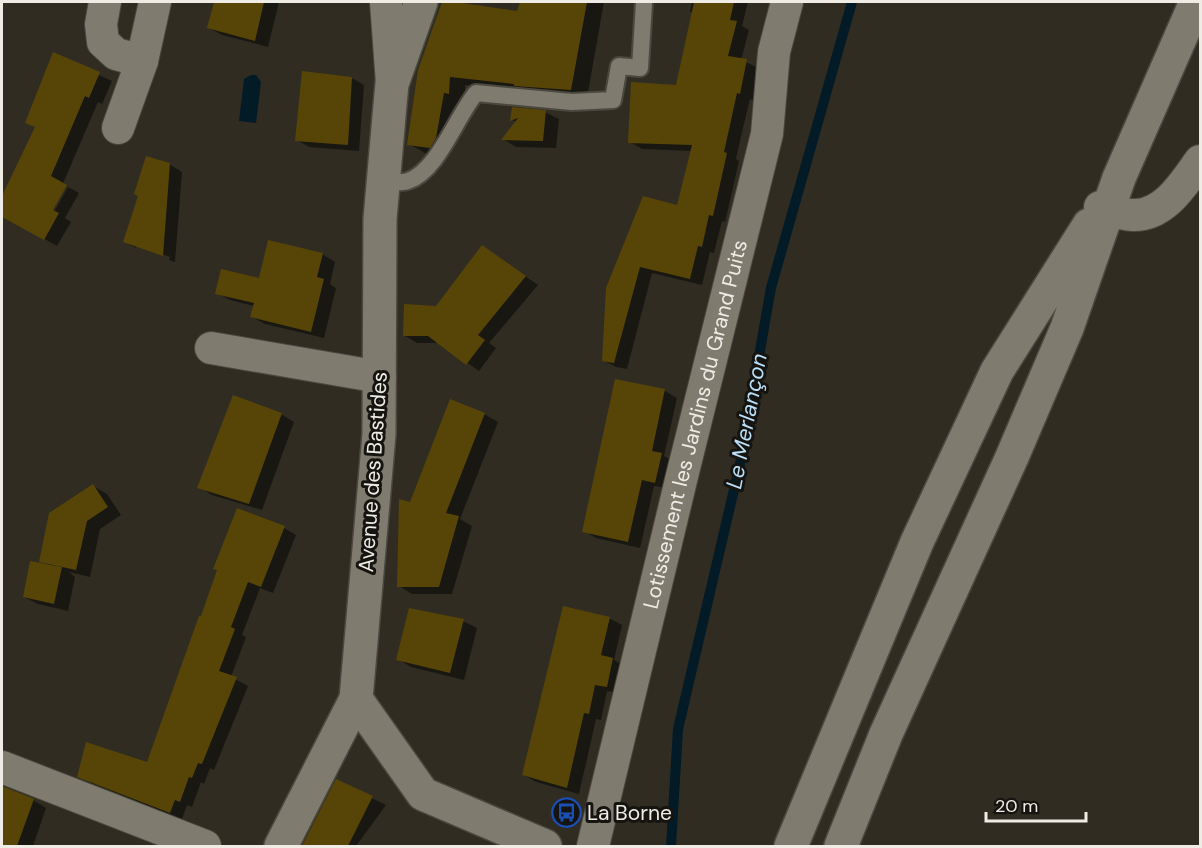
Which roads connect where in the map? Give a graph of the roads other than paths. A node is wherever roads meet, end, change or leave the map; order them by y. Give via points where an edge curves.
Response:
1 (105, 2) edge
2 (155, 2) edge
3 (386, 2) edge
4 (422, 2) edge
5 (644, 2) edge
6 (787, 2) edge
7 (1196, 2) edge
8 (142, 61) junction
9 (392, 84) junction
10 (118, 128) dead end
11 (1200, 161) edge
12 (384, 183) junction
13 (1104, 208) junction
14 (211, 348) dead end
15 (380, 378) junction
16 (356, 699) junction
17 (2, 767) edge
18 (205, 846) edge
19 (281, 846) edge
20 (545, 846) edge
21 (593, 846) edge
22 (791, 846) edge
23 (841, 846) edge

1 - 8 street via 103,42 116,54
2 - 8 street
3 - 9 street
4 - 9 main road, Avenue des Bastides
5 - 12 lane via 640,68 619,66 613,100 572,102 476,93 432,164 409,181
6 - 21 street, Lotissement les Jardins du Grand Puits via 774,52 767,134
7 - 13 main road
8 - 10 street
9 - 12 main road, Avenue des Bastides
11 - 13 street via 1178,191 1150,213 1132,215
12 - 15 main road, Avenue des Bastides via 380,219
13 - 22 main road via 997,371 917,542
13 - 23 main road via 1067,328 886,734
14 - 15 street
15 - 16 main road, Avenue des Bastides via 379,434
16 - 19 main road
16 - 20 main road via 423,794
17 - 18 street

